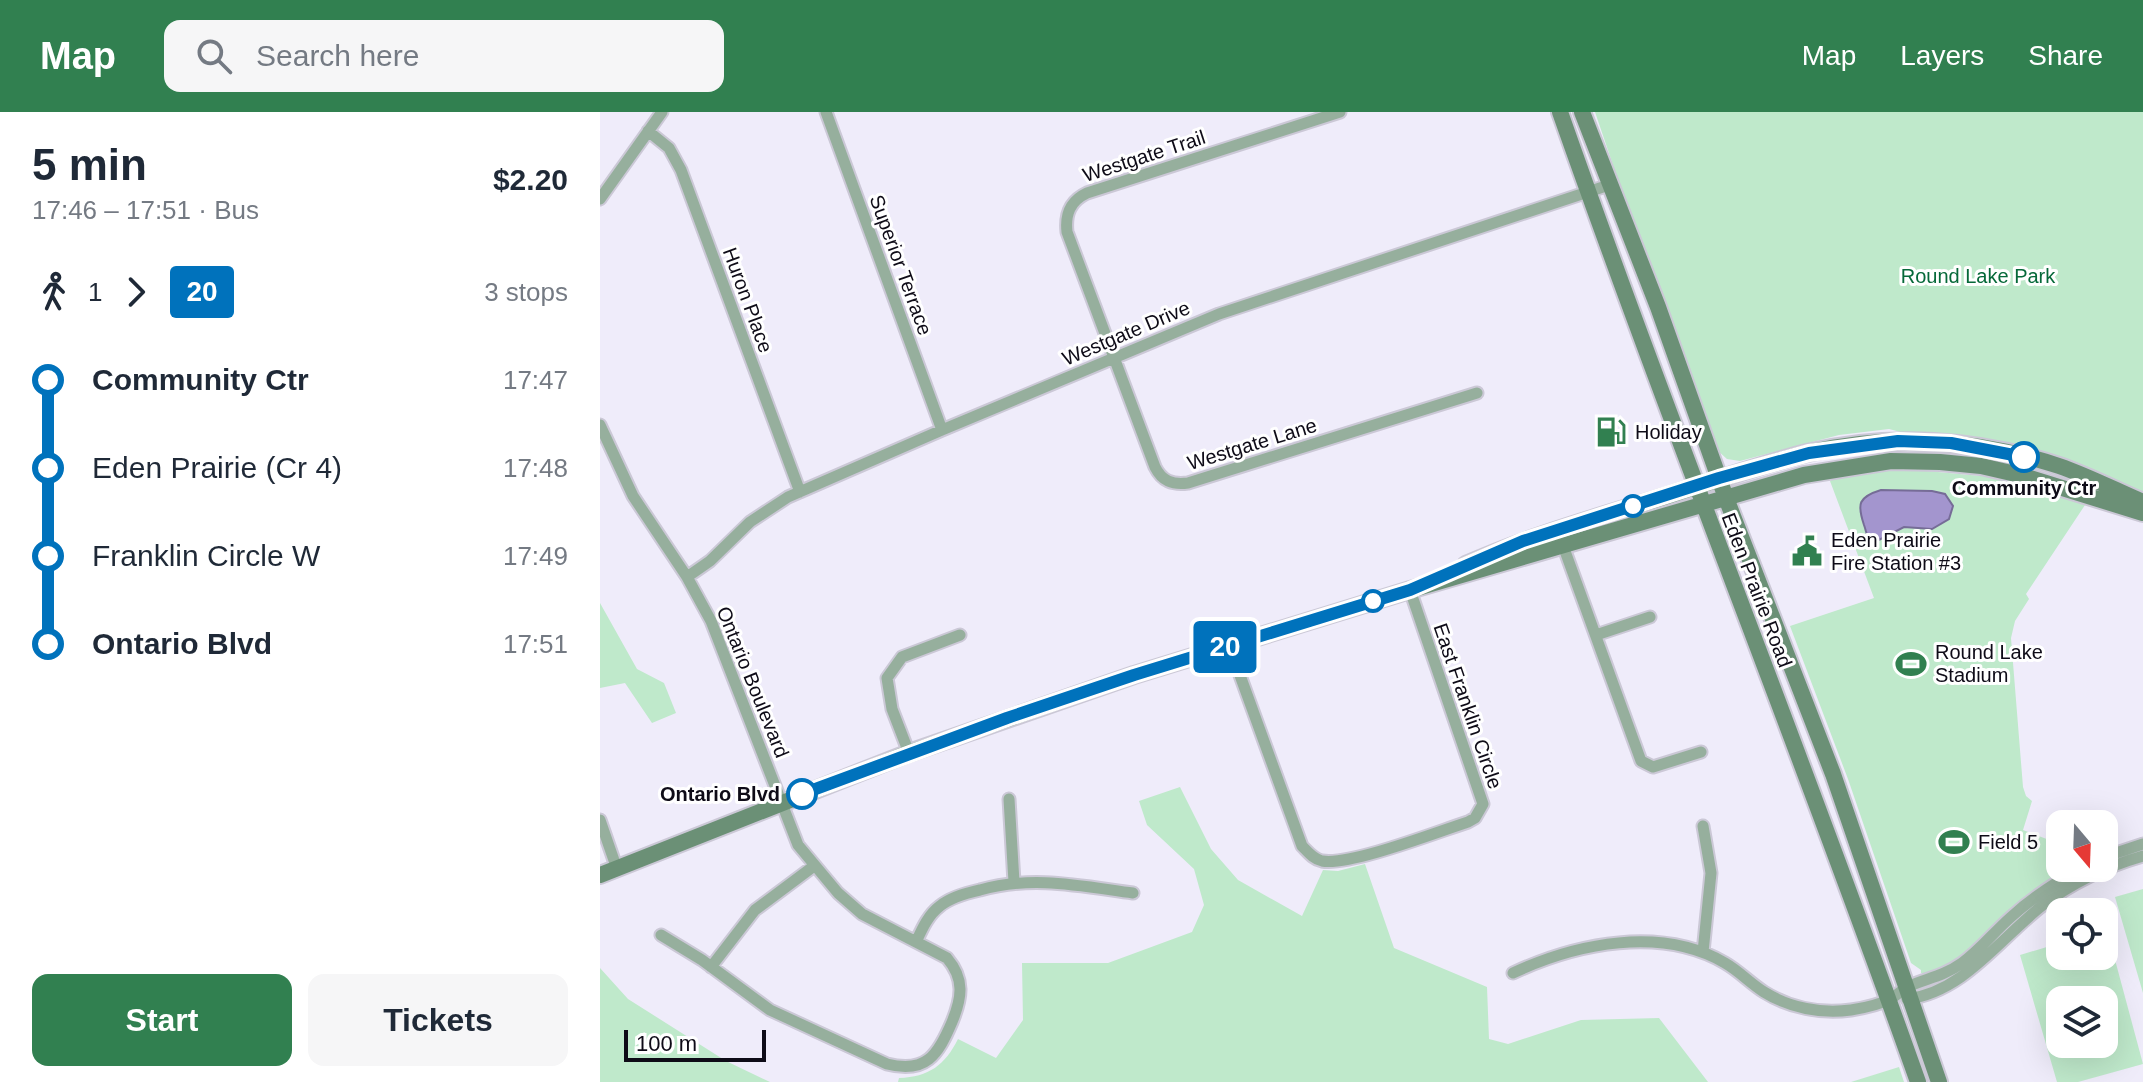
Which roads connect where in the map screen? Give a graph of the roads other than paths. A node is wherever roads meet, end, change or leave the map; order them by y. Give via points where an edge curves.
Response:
1 (662, 112) edge
2 (826, 112) edge
3 (1340, 112) edge
4 (1560, 112) edge
5 (1582, 112) edge
6 (648, 131) junction
7 (1609, 185) junction
8 (1588, 191) junction
9 (600, 199) edge
10 (1114, 357) junction
11 (1477, 393) dead end
12 (600, 425) edge
13 (942, 430) junction
14 (1719, 478) junction
15 (1695, 487) junction
16 (800, 492) junction
17 (1726, 498) junction
18 (2143, 502) edge
19 (1703, 505) junction
20 (2143, 513) edge
21 (1561, 538) junction
22 (687, 577) junction
23 (1410, 590) junction
24 (1650, 617) dead end
25 (960, 635) dead end
26 (1596, 635) junction
27 (1229, 645) junction
28 (1701, 752) dead end
29 (909, 753) junction
30 (1009, 799) dead end
31 (780, 802) junction
32 (600, 820) edge
33 (1703, 826) dead end
34 (2143, 844) edge
35 (2118, 852) edge
36 (2143, 856) edge
37 (814, 866) junction
38 (617, 869) junction
39 (600, 875) edge
40 (1014, 882) junction
41 (2060, 882) edge
42 (1133, 893) dead end
43 (661, 935) dead end
44 (916, 942) junction
45 (1703, 952) junction
46 (711, 967) junction
47 (1513, 973) dead end
48 (1909, 993) junction
49 (1890, 999) junction
50 (1918, 1082) edge
51 (1939, 1082) edge

1 - 6 street
2 - 13 street, Superior Terrace
3 - 10 street, Westgate Trail via 1078,197 1067,213 1067,232
4 - 8 main road, Eden Prairie Road
5 - 7 main road, Eden Prairie Road
6 - 9 street
6 - 16 street, Huron Place via 669,148 681,170
7 - 8 street, Westgate Drive
7 - 14 main road, Eden Prairie Road
8 - 10 street, Westgate Drive via 1260,299
8 - 15 main road, Eden Prairie Road
10 - 11 street, Westgate Lane via 1155,467 1160,476 1178,484
10 - 13 street, Westgate Drive
12 - 22 street, Ontario Boulevard via 633,496
13 - 16 street, Westgate Drive
14 - 15 main road
14 - 17 main road, Eden Prairie Road
14 - 18 main road via 1839,447 1951,443 2058,466
15 - 19 main road, Eden Prairie Road
15 - 21 main road
16 - 22 street, Westgate Drive via 768,508
17 - 19 main road
17 - 20 main road via 1845,466 1940,462 2000,469
17 - 48 main road, Eden Prairie Road via 1833,774
19 - 21 main road
19 - 49 main road, Eden Prairie Road
21 - 23 main road via 1495,552
21 - 26 street
22 - 31 street, Ontario Boulevard via 721,643
23 - 27 main road
23 - 27 street, East Franklin Circle via 1483,804 1468,822 1357,858 1322,861 1302,846
24 - 26 street
25 - 29 street via 902,657 887,678
26 - 28 street via 1641,761 1653,767
27 - 29 main road
29 - 31 main road
30 - 40 street
31 - 37 street, Ontario Boulevard via 798,845
31 - 38 main road
32 - 38 street
33 - 45 street via 1711,873
34 - 35 street
36 - 48 street via 2063,892 1944,987
37 - 44 street, Ontario Boulevard via 862,914
37 - 46 street via 755,910
38 - 39 main road
40 - 42 street
40 - 44 street via 940,905
41 - 48 street via 2025,905 1964,962
43 - 46 street, Ontario Boulevard
44 - 46 street, Ontario Boulevard via 956,968 961,995 944,1043 913,1067 887,1064 788,1020
45 - 47 street via 1663,942 1625,943 1561,954
45 - 49 street via 1763,991 1806,1009 1853,1010
48 - 49 street
48 - 51 main road, Eden Prairie Road
49 - 50 main road, Eden Prairie Road

